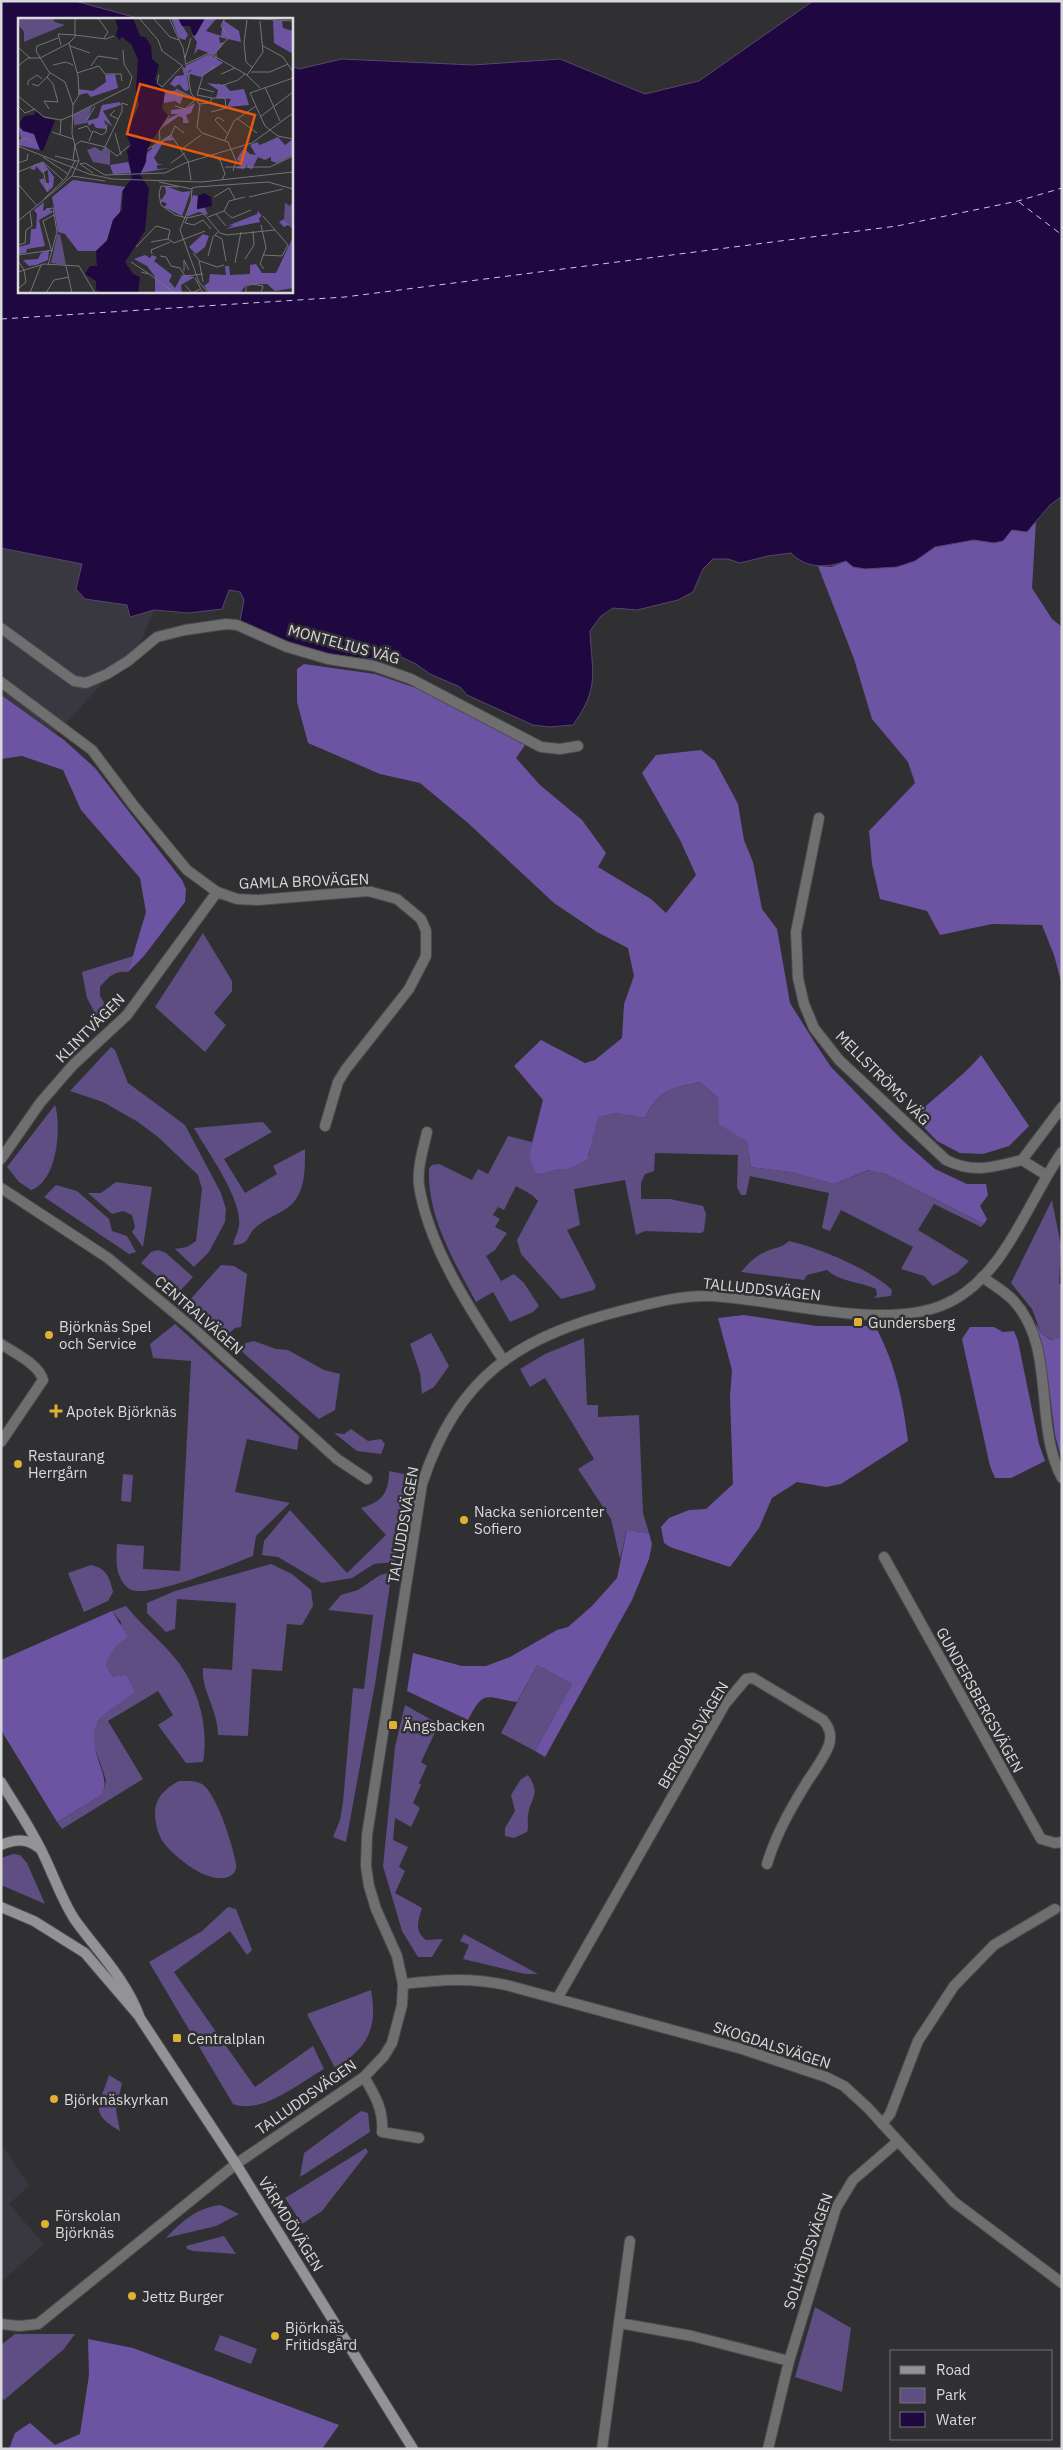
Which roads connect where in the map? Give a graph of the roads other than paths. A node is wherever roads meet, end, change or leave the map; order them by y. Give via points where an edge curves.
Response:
1 (1, 628) edge
2 (1, 682) edge
3 (578, 746) dead end
4 (819, 818) dead end
5 (217, 892) junction
6 (1062, 1107) edge
7 (324, 1126) dead end
8 (427, 1132) dead end
9 (1062, 1152) edge
10 (1, 1159) edge
11 (1022, 1160) junction
12 (1046, 1175) junction
13 (1, 1188) edge
14 (982, 1276) junction
15 (1, 1344) edge
16 (504, 1361) junction
17 (1, 1442) edge
18 (1062, 1478) edge
19 (367, 1479) dead end
20 (884, 1557) dead end
21 (1, 1782) edge
22 (1062, 1842) edge
23 (1, 1845) edge
24 (42, 1850) junction
25 (767, 1864) dead end
26 (1, 1907) edge
27 (1055, 1909) dead end
28 (403, 1984) junction
29 (557, 1999) junction
30 (140, 2018) junction
31 (364, 2077) junction
32 (882, 2124) junction
33 (419, 2138) dead end
34 (897, 2142) junction
35 (236, 2164) junction
36 (630, 2241) dead end
37 (1062, 2283) edge
38 (619, 2323) junction
39 (1, 2324) edge
40 (789, 2361) junction
41 (413, 2449) edge
42 (602, 2449) edge
43 (768, 2449) edge

1 - 3 street, MONTELIUS VÄG via 74,681 86,683 128,661 156,637 185,630 237,625 287,647 402,675 541,747 560,749
2 - 5 street, GAMLA BROVÄGEN via 92,750 187,870
4 - 11 street, MELLSTRÖMS VÄG via 796,932 795,957 804,1004 814,1028 839,1060 946,1160 977,1170
5 - 7 street, GAMLA BROVÄGEN via 237,899 258,900 368,891 397,899 421,919 428,944 426,956 409,989 338,1082
5 - 10 street, KLINTVÄGEN via 127,1015 73,1065 40,1103
6 - 11 street
8 - 16 street via 419,1184 434,1237
9 - 12 street, TALLUDDSVÄGEN
11 - 12 street
12 - 14 street, TALLUDDSVÄGEN via 1015,1234
13 - 19 street, CENTRALVÄGEN via 108,1258 194,1329 336,1460
14 - 16 street, TALLUDDSVÄGEN via 943,1305 901,1314 829,1311 712,1296 682,1297 585,1320 530,1342
14 - 18 street via 1012,1299 1030,1329 1037,1351 1050,1442
15 - 17 street via 34,1367 43,1380
16 - 28 street, TALLUDDSVÄGEN via 467,1395 451,1417 422,1484 367,1835 369,1886 397,1956
20 - 22 street, GUNDERSBERGSVÄGEN via 1041,1839
21 - 24 main road, VÄRMDÖVÄGEN
23 - 24 main road via 19,1839
24 - 30 main road, VÄRMDÖVÄGEN via 64,1902 133,1998
25 - 29 street, BERGDALSVÄGEN via 773,1843 821,1759 831,1735 823,1720 753,1678 746,1679 725,1704
26 - 30 main road, VÄRMDÖVÄGEN via 34,1921 85,1953
27 - 32 street via 994,1945 954,1986 918,2041 890,2114
28 - 29 street, SKOGDALSVÄGEN via 459,1978 481,1980
28 - 31 street, TALLUDDSVÄGEN via 402,2005 392,2043
29 - 32 street, SKOGDALSVÄGEN via 742,2049 826,2077 844,2086
30 - 35 main road, VÄRMDÖVÄGEN
31 - 33 street via 384,2120 382,2132
31 - 35 street, TALLUDDSVÄGEN
32 - 34 street, SKOGDALSVÄGEN
34 - 37 street, SKOGDALSVÄGEN via 954,2202
34 - 40 street, SOLHÖJDSVÄGEN via 844,2191
35 - 39 street, TALLUDDSVÄGEN via 38,2324
35 - 41 main road, VÄRMDÖVÄGEN
36 - 38 street
38 - 40 street via 692,2336
38 - 42 street
40 - 43 street, SOLHÖJDSVÄGEN

